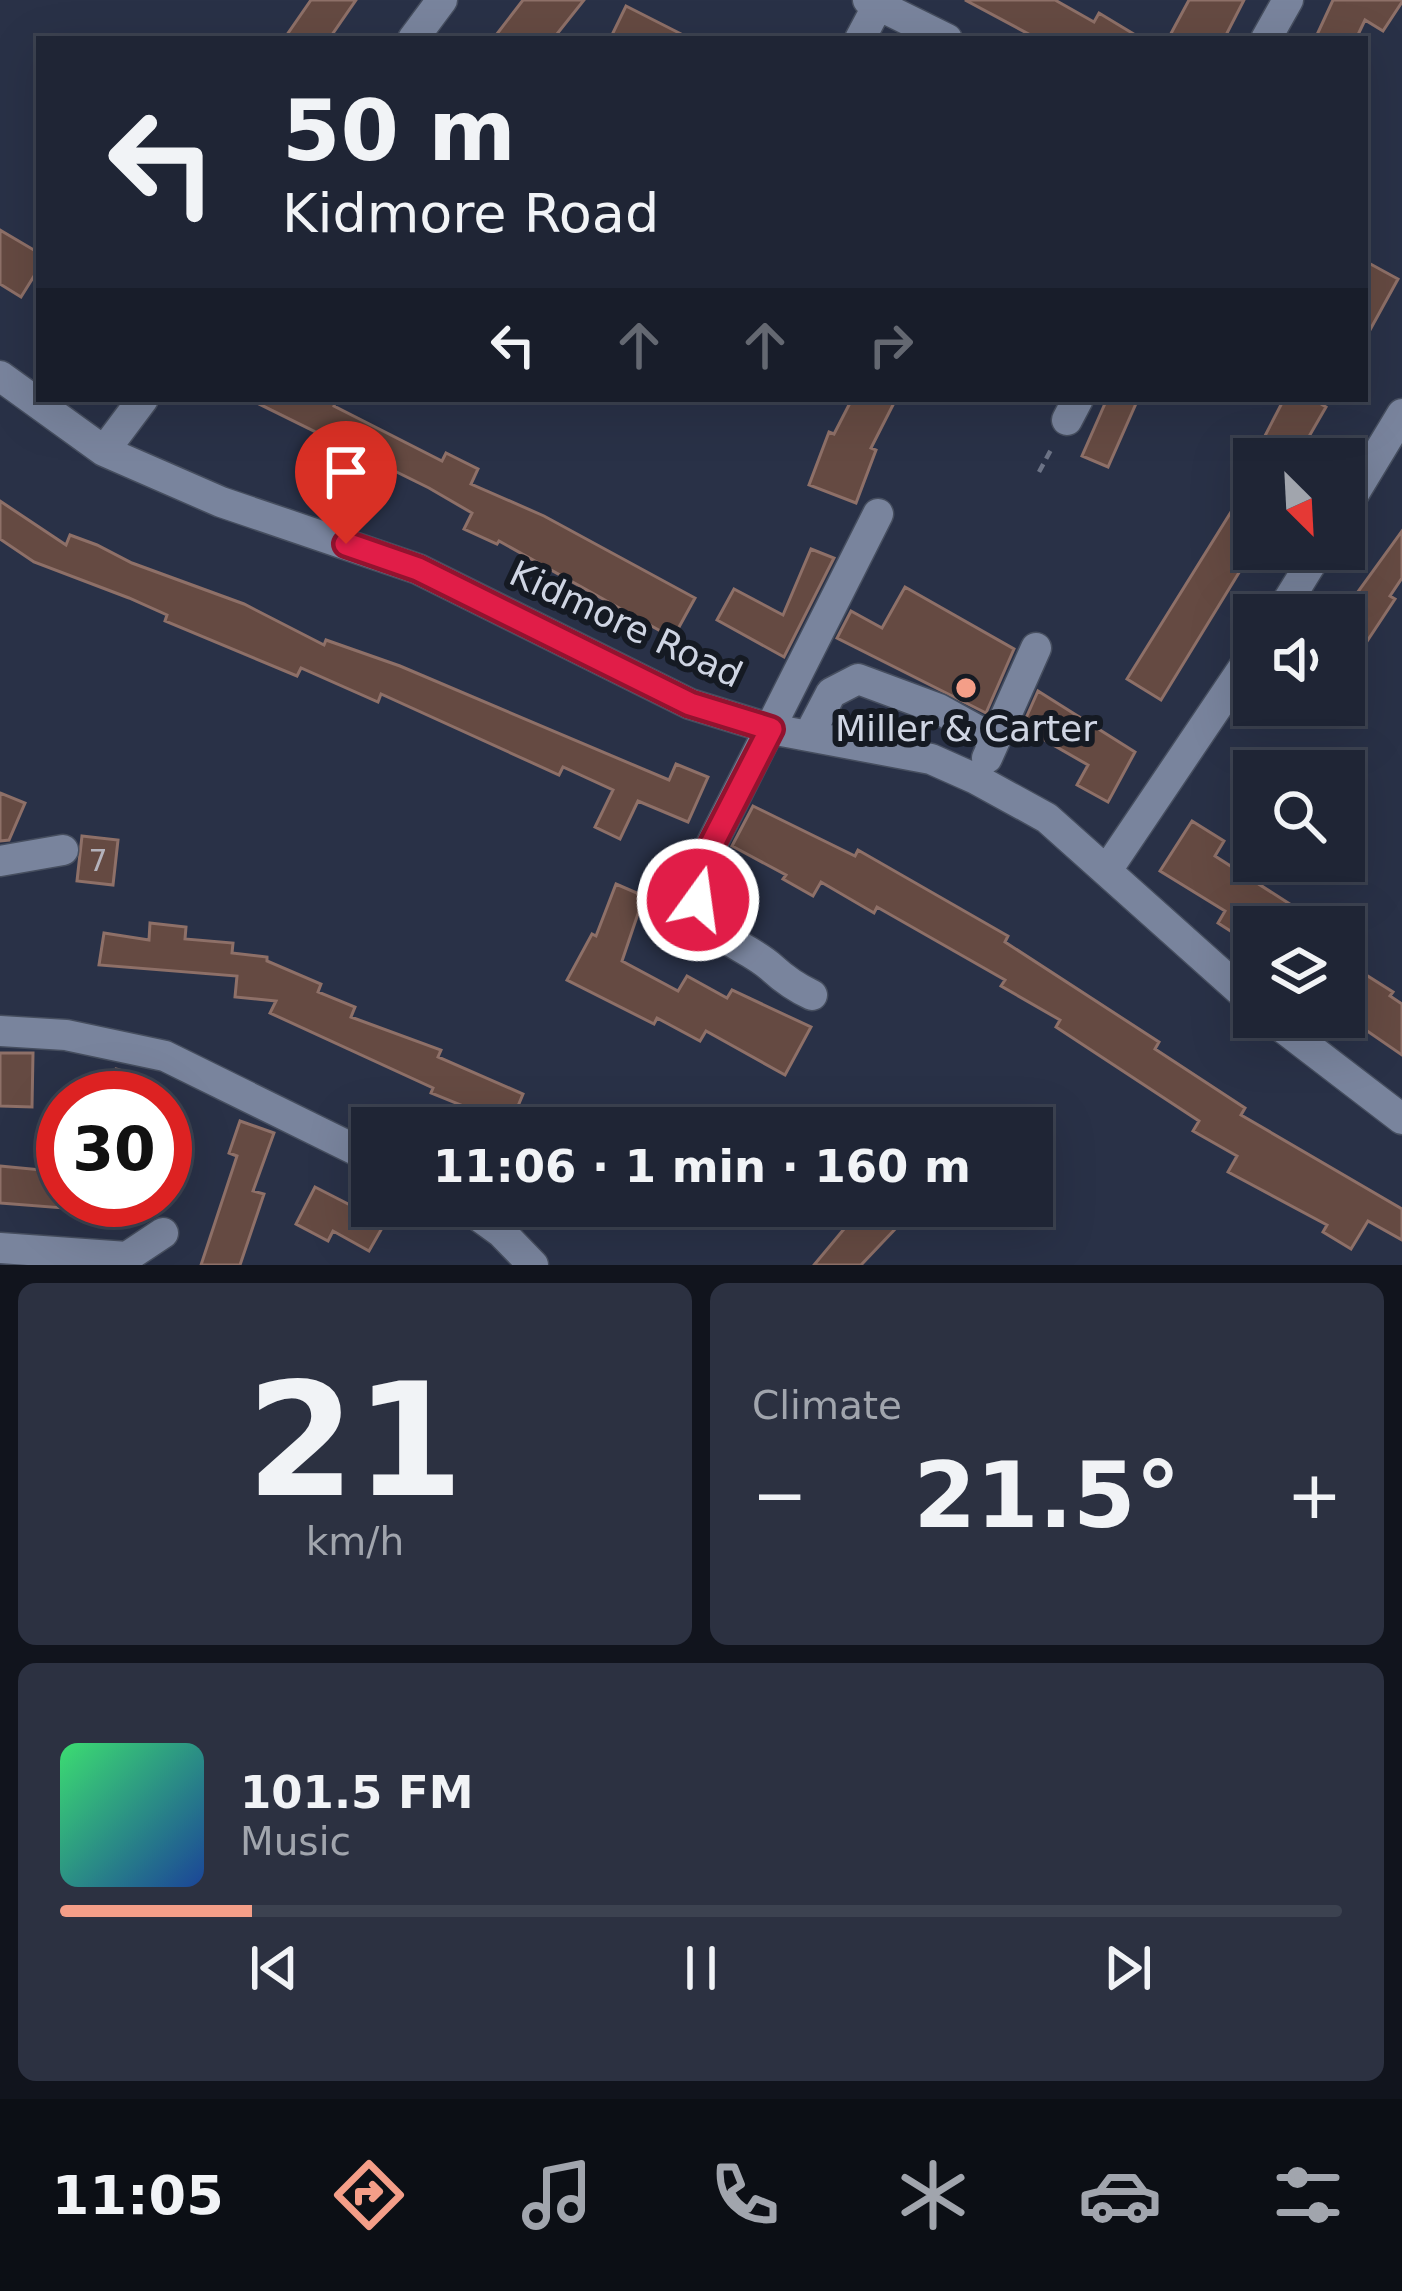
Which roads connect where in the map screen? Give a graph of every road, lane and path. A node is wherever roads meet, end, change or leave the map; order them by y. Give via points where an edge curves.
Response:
1 (442, 0) edge
2 (1288, 0) edge
3 (873, 2) edge
4 (415, 36) edge
5 (861, 36) edge
6 (941, 36) edge
7 (1268, 36) edge
8 (0, 376) edge
9 (36, 402) edge
10 (36, 402) edge
11 (141, 402) edge
12 (1402, 415) edge
13 (104, 451) junction
14 (1365, 476) edge
15 (878, 514) dead end
16 (1036, 648) dead end
17 (1233, 683) edge
18 (771, 729) junction
19 (809, 735) junction
20 (995, 740) junction
21 (976, 779) junction
22 (63, 850) dead end
23 (0, 861) edge
24 (1107, 870) junction
25 (1233, 985) edge
26 (812, 995) dead end
27 (0, 1031) edge
28 (1296, 1038) edge
29 (1402, 1119) edge
30 (351, 1148) edge
31 (494, 1227) edge
32 (163, 1233) dead end
33 (0, 1248) edge
34 (533, 1265) edge

1 - 4 street
2 - 7 street
3 - 5 street
3 - 6 street
8 - 9 street, Kidmore Road
10 - 13 street, Kidmore Road
11 - 13 street
12 - 14 street
13 - 18 street, Kidmore Road via 221,502 418,569 690,704
15 - 18 street
16 - 20 street
17 - 24 street
18 - 19 street, Kidmore Road
18 - 26 street via 695,888 724,941
19 - 20 street via 831,693 858,679
19 - 21 street, Kidmore Road via 931,759
20 - 21 street
21 - 24 street, Kidmore Road via 1047,818
22 - 23 street
24 - 25 street, Kidmore Road
27 - 30 street via 165,1056
28 - 29 street
31 - 34 street
32 - 33 street via 127,1257

